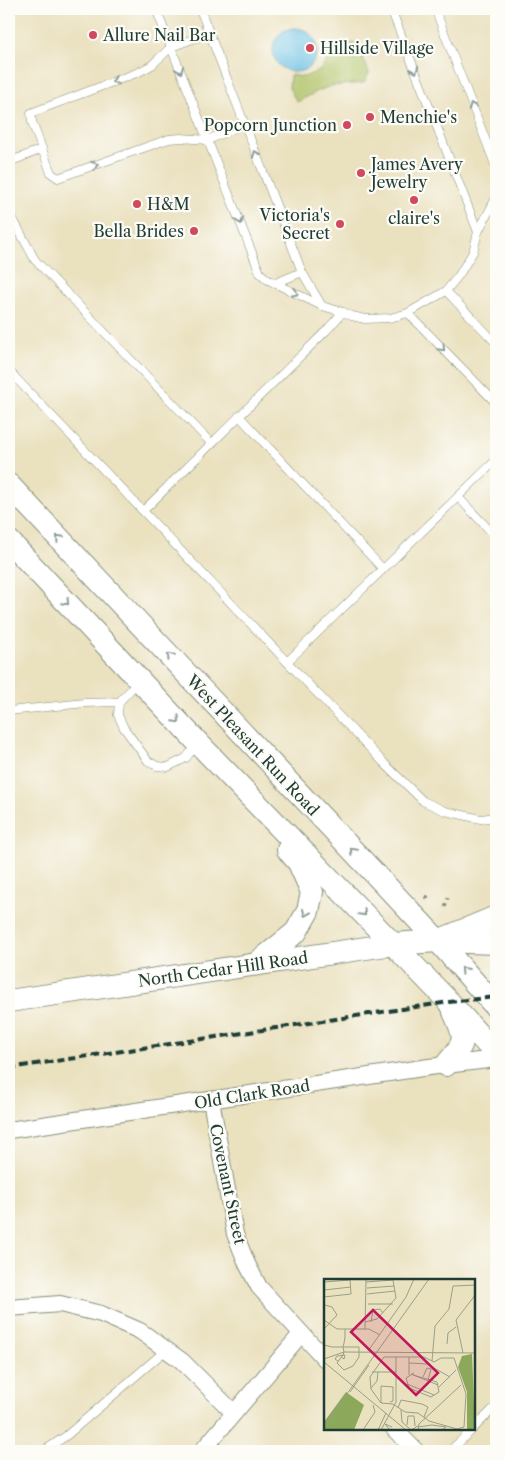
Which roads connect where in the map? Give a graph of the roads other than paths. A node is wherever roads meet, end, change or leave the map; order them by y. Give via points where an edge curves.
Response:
1 (156, 9) edge
2 (200, 9) edge
3 (404, 9) edge
4 (435, 9) edge
5 (392, 11) edge
6 (209, 33) junction
7 (171, 47) junction
8 (244, 124) junction
9 (208, 140) junction
10 (42, 149) junction
11 (9, 162) edge
12 (496, 168) edge
13 (496, 198) edge
14 (9, 208) edge
15 (478, 232) junction
16 (302, 272) junction
17 (268, 280) junction
18 (446, 291) junction
19 (322, 306) junction
20 (343, 312) junction
21 (408, 313) junction
22 (496, 343) edge
23 (9, 371) edge
24 (496, 403) edge
25 (239, 416) junction
26 (212, 444) junction
27 (496, 460) edge
28 (9, 485) edge
29 (458, 497) junction
30 (143, 511) junction
31 (496, 537) edge
32 (9, 541) edge
33 (383, 569) junction
34 (287, 662) junction
35 (140, 680) junction
36 (119, 702) junction
37 (9, 711) edge
38 (200, 744) junction
39 (496, 817) edge
40 (496, 917) edge
41 (438, 941) junction
42 (496, 943) edge
43 (393, 944) junction
44 (255, 964) junction
45 (9, 1001) edge
46 (450, 1002) junction
47 (496, 1007) edge
48 (496, 1054) edge
49 (496, 1059) edge
50 (446, 1065) junction
51 (211, 1100) junction
52 (9, 1130) edge
53 (9, 1308) edge
54 (301, 1334) junction
55 (166, 1350) junction
56 (324, 1358) edge
57 (492, 1410) dead end
58 (234, 1413) junction
59 (475, 1426) edge
60 (395, 1430) edge
61 (471, 1430) edge
62 (39, 1451) edge
63 (202, 1451) edge
64 (416, 1451) edge
65 (450, 1451) edge

1 - 7 lane
2 - 6 lane
3 - 5 lane
12 -> 4 lane
5 -> 15 lane
6 - 7 lane
6 - 8 lane
7 -> 9 lane
7 -> 10 lane via 139,72 31,113
8 - 9 lane
16 -> 8 lane
10 -> 9 lane via 51,173 58,178 169,139
9 -> 17 lane via 260,273
10 - 11 lane
13 - 15 lane
14 - 26 lane via 35,260
15 - 18 lane via 474,252
16 - 17 lane via 276,283
16 - 19 lane
17 -> 19 lane
18 - 21 lane
18 - 22 lane
19 - 20 lane
20 - 21 lane via 365,319
20 - 25 lane
21 -> 24 lane
23 - 30 lane
25 - 26 lane
25 - 33 lane
26 - 30 lane
27 - 29 lane
41 -> 28 main road, West Pleasant Run Road
29 - 31 lane
29 - 33 lane
30 - 34 lane
32 -> 35 main road
33 - 34 lane
34 - 39 lane via 423,801 445,811 481,819
35 - 36 lane
35 -> 38 main road
36 - 37 lane
36 - 38 lane via 118,714 124,728 148,761 157,766 168,767 186,758
38 -> 43 main road
38 -> 44 main road via 299,863 312,892 308,911 296,932
40 - 41 main road, North Cedar Hill Road
41 - 42 main road, North Cedar Hill Road
41 - 43 main road, North Cedar Hill Road
47 -> 41 main road, West Pleasant Run Road
43 - 44 main road, North Cedar Hill Road
43 - 46 main road
44 - 45 main road, North Cedar Hill Road
46 - 48 main road
46 - 50 main road via 463,1032 462,1047
49 - 50 street, Old Clark Road
50 - 51 street, Old Clark Road
51 - 52 street, Old Clark Road
51 - 54 street, Covenant Street via 235,1234 246,1264 259,1287
53 - 55 street via 60,1304 101,1314 140,1331
54 - 56 street, Covenant Street
54 - 58 street
55 - 58 street via 182,1361
55 - 62 lane via 66,1436
57 - 59 lane
58 - 63 street
60 - 64 street
61 - 65 lane

